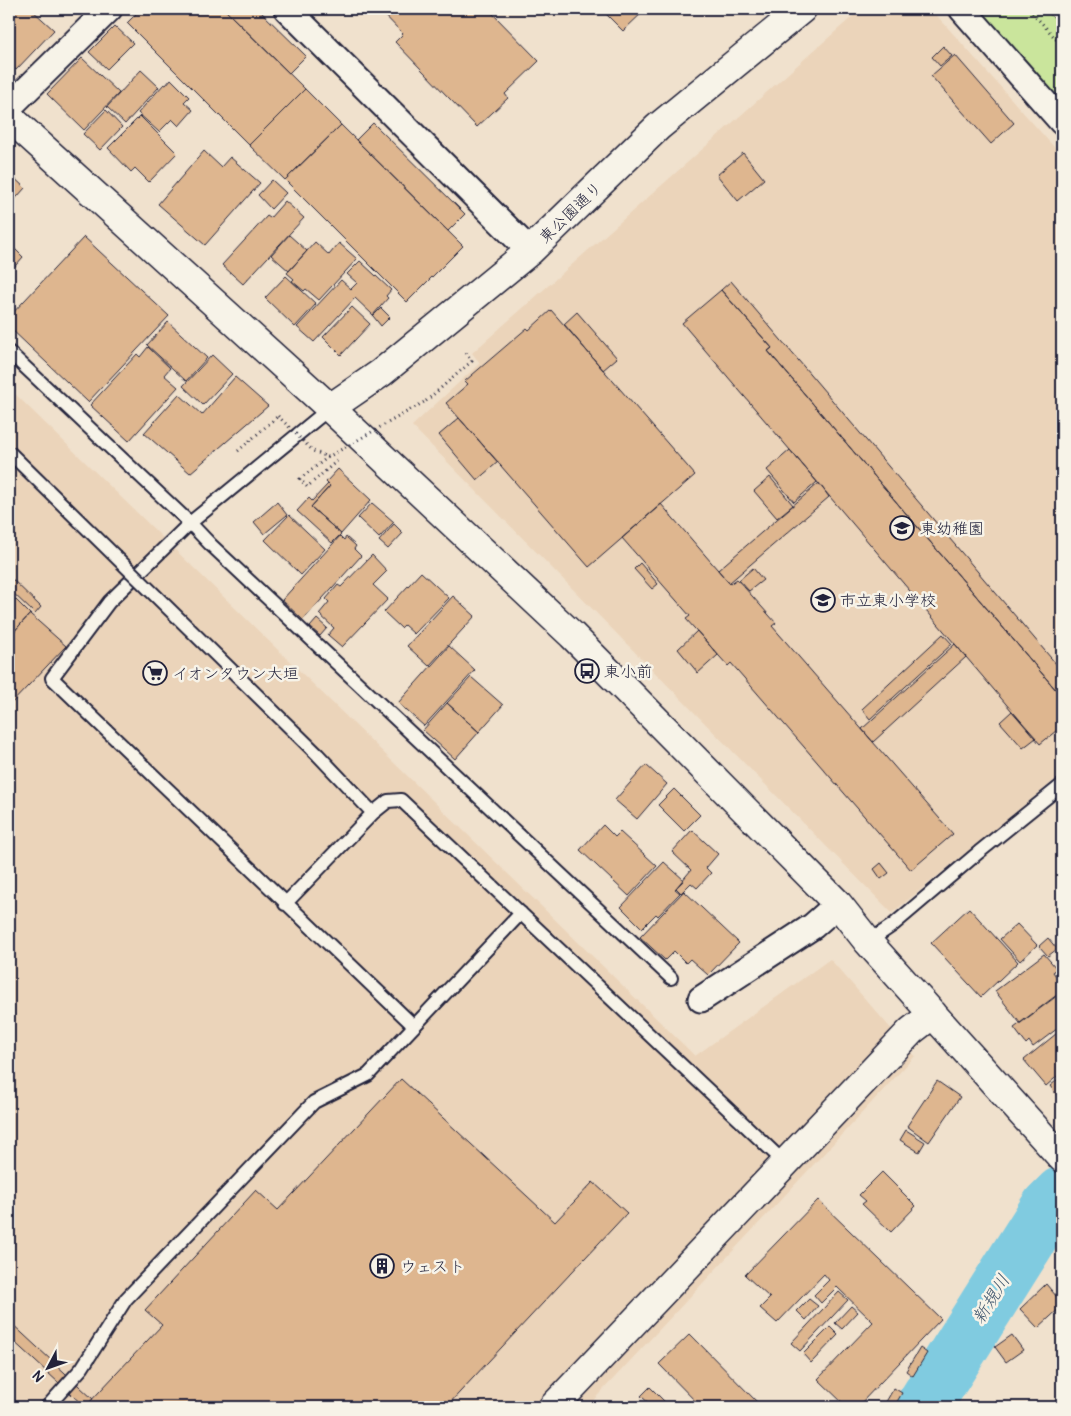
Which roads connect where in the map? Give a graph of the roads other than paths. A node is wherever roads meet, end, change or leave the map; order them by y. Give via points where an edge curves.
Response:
1 (109, 9) edge
2 (287, 9) edge
3 (802, 9) edge
4 (962, 9) edge
5 (9, 107) edge
6 (9, 117) edge
7 (1062, 122) edge
8 (530, 251) junction
9 (9, 352) edge
10 (330, 408) junction
11 (9, 452) edge
12 (190, 523) junction
13 (1062, 785) edge
14 (373, 813) junction
15 (285, 904) junction
16 (838, 904) junction
17 (521, 913) junction
18 (868, 942) junction
19 (671, 978) dead end
20 (701, 999) dead end
21 (933, 1014) junction
22 (414, 1026) junction
23 (1061, 1154) edge
24 (785, 1163) junction
25 (47, 1407) edge
26 (553, 1407) edge

1 - 5 street
2 - 8 street
3 - 8 street, 東公園通り via 658,127
4 - 7 street
6 - 10 street
8 - 10 street, 東公園通り via 381,373
9 - 12 lane
10 - 12 lane
10 - 16 street via 572,635
11 - 14 lane, bridge
12 - 15 lane via 110,602 52,678
12 - 19 lane
13 - 18 lane via 893,925
14 - 15 lane
14 - 17 lane via 388,801 401,800
15 - 22 lane
16 - 18 street
16 - 20 street via 813,926
17 - 22 lane
17 - 24 lane
18 - 21 street
21 - 23 street
21 - 24 street via 911,1031
22 - 25 lane via 368,1075 314,1102 126,1299 82,1368
24 - 26 street

